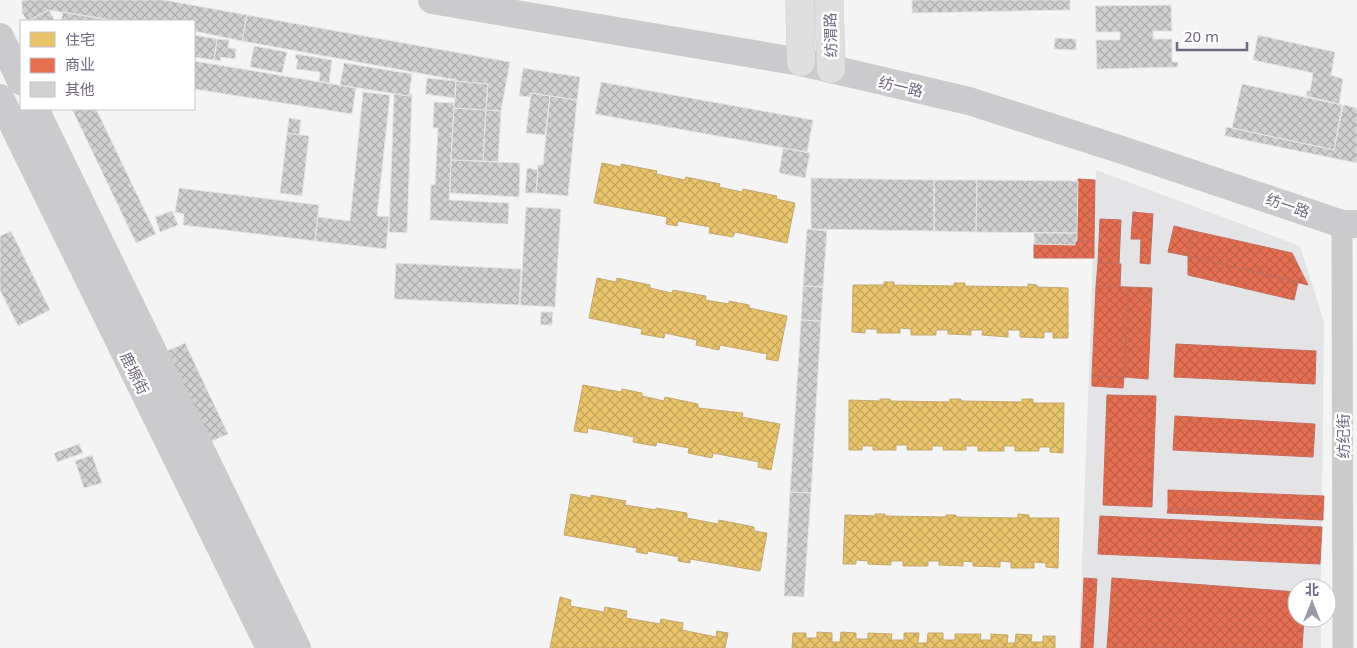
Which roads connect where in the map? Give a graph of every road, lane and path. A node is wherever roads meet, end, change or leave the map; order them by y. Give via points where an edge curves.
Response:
1 (432, 0) edge
2 (800, 0) edge
3 (830, 0) edge
4 (0, 37) edge
5 (801, 62) junction
6 (831, 69) junction
7 (20, 79) edge
8 (0, 98) edge
9 (35, 110) edge
10 (1350, 224) edge
11 (270, 648) edge
12 (297, 648) edge
13 (1343, 648) edge

1 - 5 street, 纺一路
2 - 5 main road, 纺渭路
3 - 6 main road, 纺渭路
4 - 7 street
5 - 6 street, 纺一路
6 - 10 street, 纺一路 via 969,101
8 - 11 street, 鹿塬街
9 - 12 street, 鹿塬街
10 - 13 street, 纺纪街

